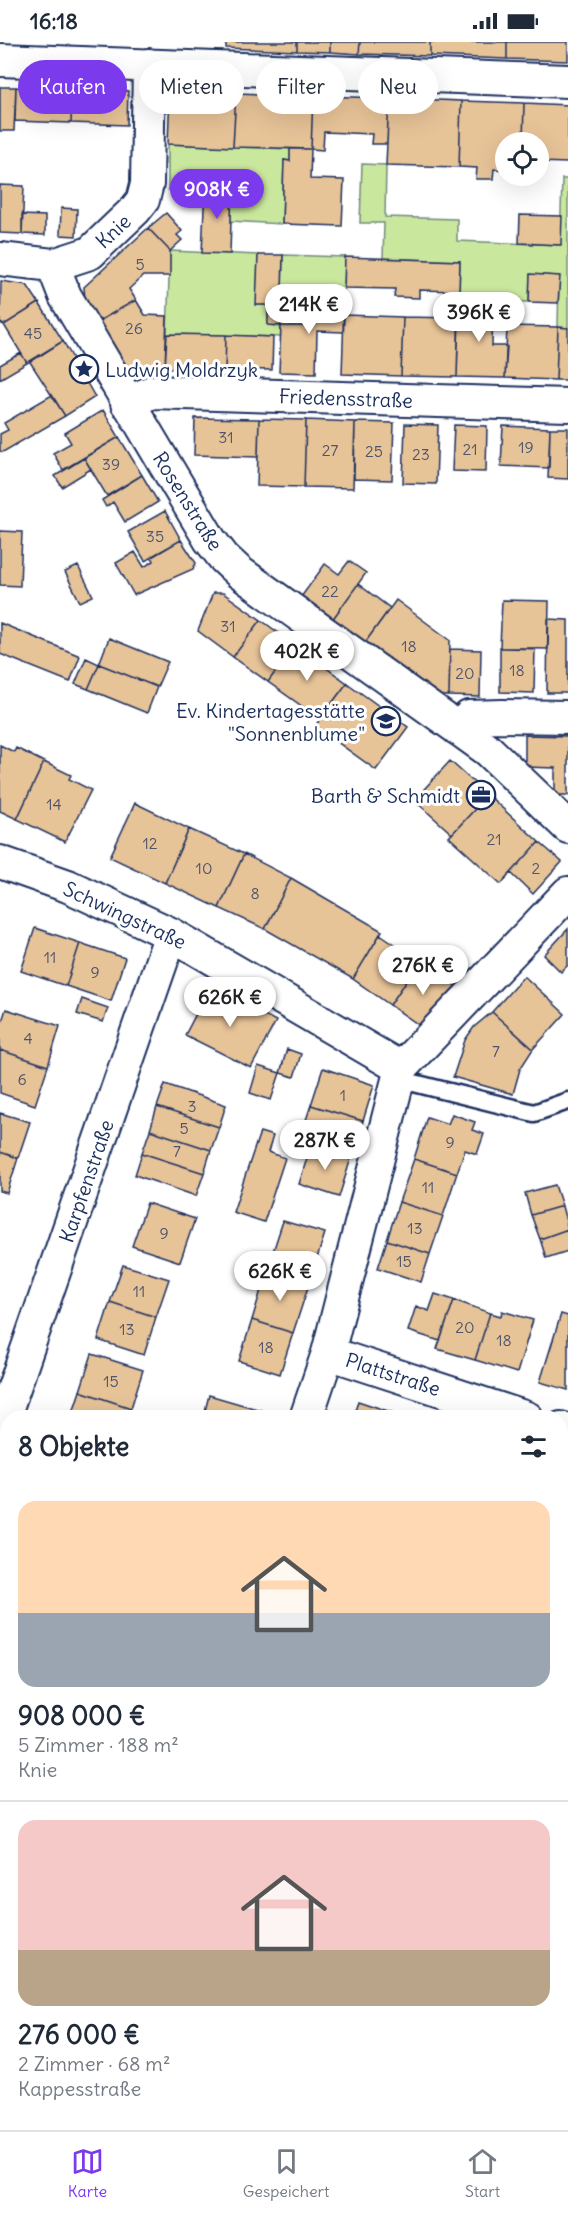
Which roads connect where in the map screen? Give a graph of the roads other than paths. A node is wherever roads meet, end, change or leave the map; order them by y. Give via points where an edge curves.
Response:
1 (216, 54) edge
2 (0, 60) edge
3 (179, 60) edge
4 (139, 65) edge
5 (568, 81) edge
6 (148, 114) edge
7 (0, 259) edge
8 (53, 265) junction
9 (128, 403) junction
10 (568, 405) edge
11 (568, 717) edge
12 (458, 729) junction
13 (568, 827) edge
14 (0, 862) edge
15 (568, 893) edge
16 (171, 934) junction
17 (399, 1074) junction
18 (568, 1101) edge
19 (328, 1353) junction
20 (6, 1410) edge
21 (309, 1410) edge
22 (503, 1410) edge

1 - 3 street
1 - 5 street
2 - 4 street
6 - 8 street, Knie via 147,184 143,200 90,252
7 - 8 street
8 - 9 street, Rosenstraße via 65,296
9 - 10 street, Friedensstraße via 152,392
9 - 12 street, Rosenstraße via 210,540 218,566 239,572
11 - 12 street via 469,717
12 - 13 street, Rosenstraße via 488,750
14 - 16 street, Schwingstraße via 68,886
15 - 17 street
16 - 17 street, Schwingstraße
16 - 20 street, Karpfenstraße
17 - 18 lane via 534,1113
17 - 19 street
19 - 21 street
19 - 22 street, Plattstraße

